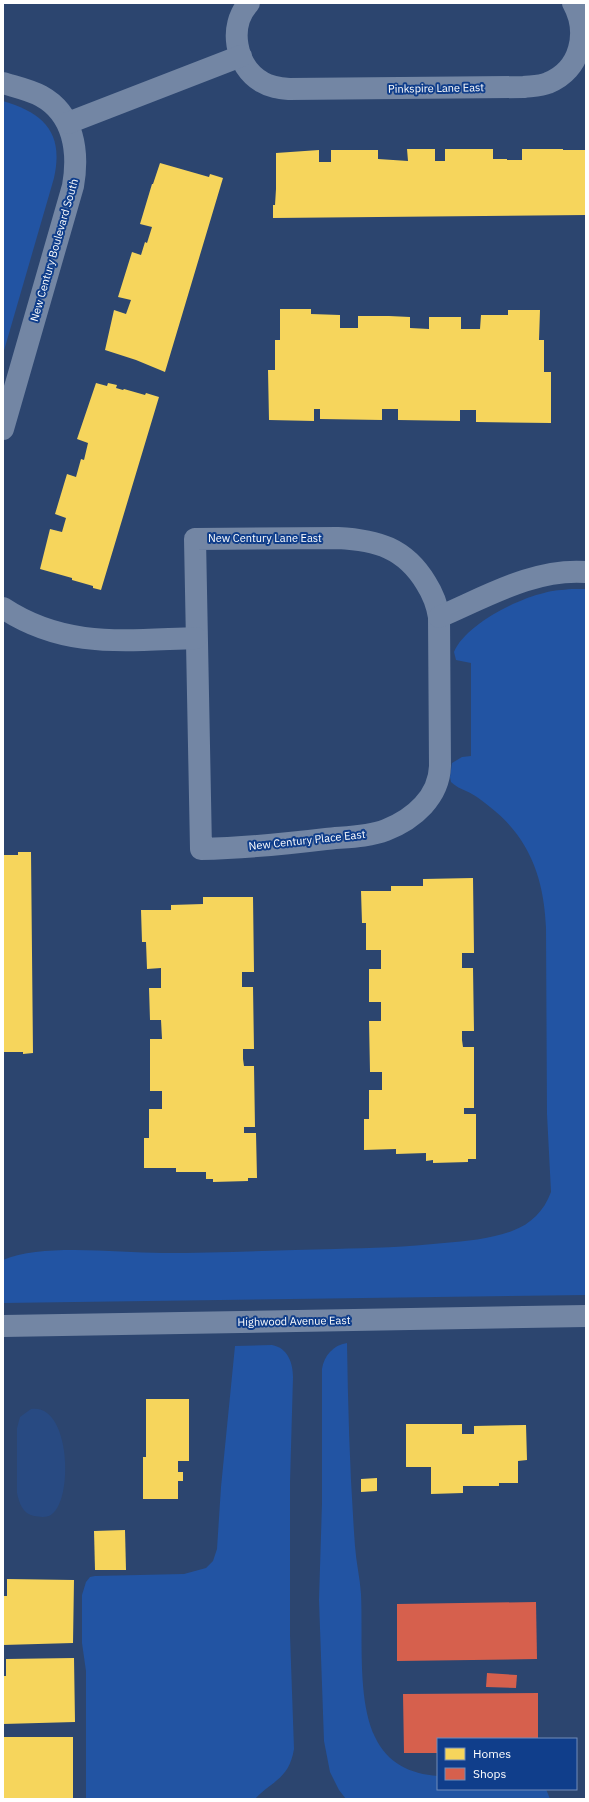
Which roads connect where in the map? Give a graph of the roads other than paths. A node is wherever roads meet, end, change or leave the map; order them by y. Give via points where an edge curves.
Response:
1 (249, 3) edge
2 (572, 3) edge
3 (241, 56) junction
4 (3, 83) edge
5 (68, 123) junction
6 (3, 428) edge
7 (586, 572) edge
8 (3, 608) edge
9 (439, 617) junction
10 (196, 638) junction
11 (586, 1316) edge
12 (3, 1326) edge

1 - 3 street, Pinkspire Lane East via 241,15 236,38
2 - 3 street, Pinkspire Lane East via 581,20 583,32 576,59 560,76 548,84 538,86 288,89 261,82 248,69
3 - 5 street
4 - 5 street, New Century Boulevard South via 41,96 56,106
5 - 6 street, New Century Boulevard South via 75,150 72,186
7 - 9 street via 563,572 533,578
8 - 10 street via 35,627 64,636 113,640
9 - 10 street, New Century Lane East via 431,592 415,567 401,554 375,543 338,538 195,539
9 - 10 street, New Century Place East via 440,776 426,802 403,822 375,833 242,847 201,849
11 - 12 street, Highwood Avenue East

